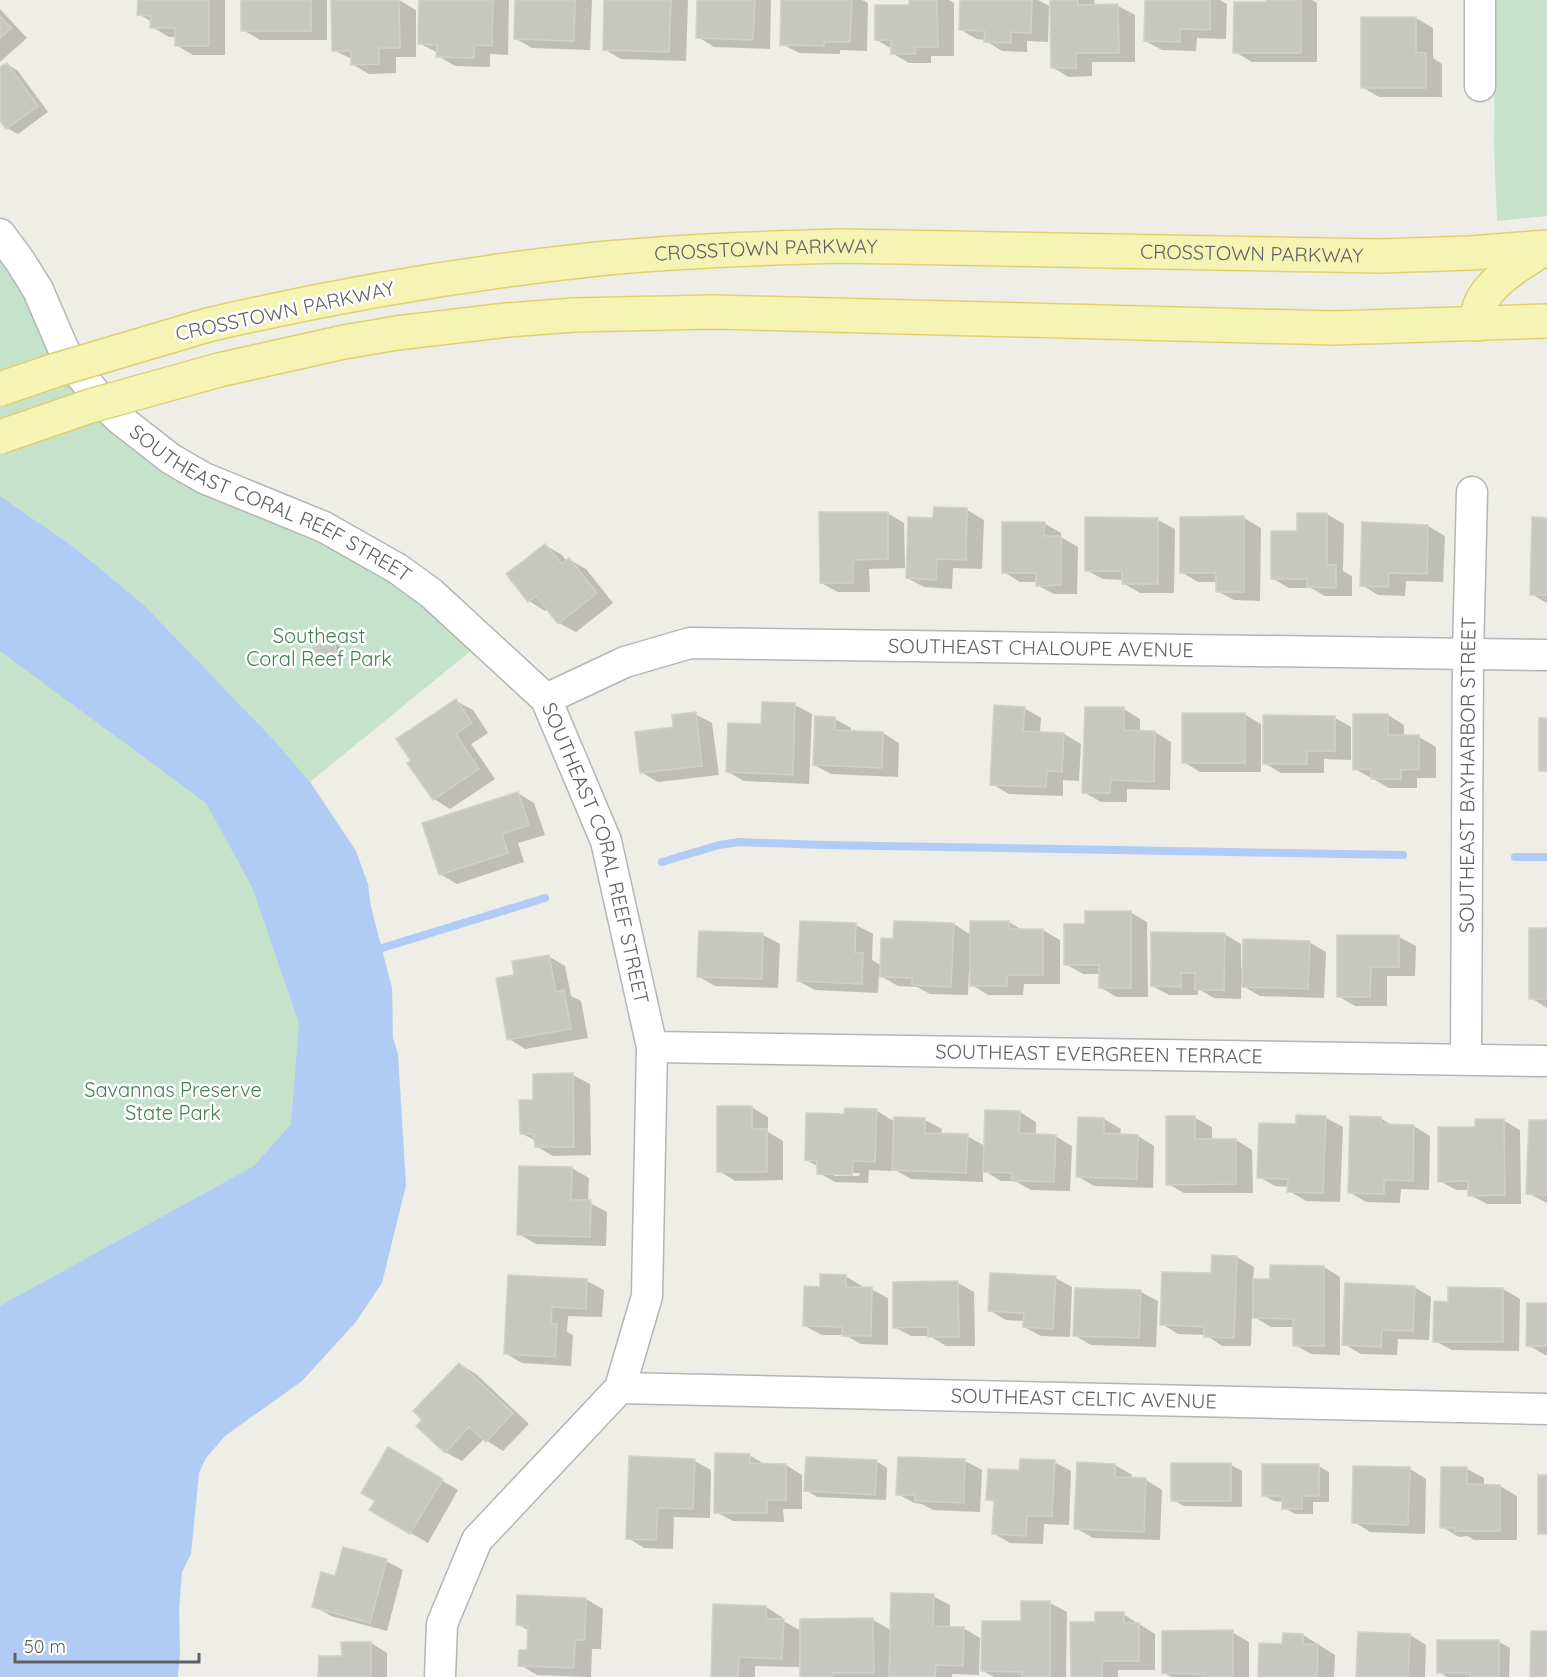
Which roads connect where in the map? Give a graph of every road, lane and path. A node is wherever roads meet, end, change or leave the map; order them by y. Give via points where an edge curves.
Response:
1 (1480, 0) edge
2 (1480, 86) dead end
3 (0, 234) edge
4 (1547, 247) edge
5 (1547, 321) edge
6 (1477, 324) junction
7 (0, 389) edge
8 (0, 438) edge
9 (1472, 492) dead end
10 (1468, 653) junction
11 (1547, 655) edge
12 (546, 699) junction
13 (652, 1047) junction
14 (1466, 1059) junction
15 (1547, 1060) edge
16 (620, 1388) junction
17 (1547, 1408) edge
18 (441, 1677) edge

1 - 2 street
3 - 12 street, SOUTHEAST CORAL REEF STREET via 38,290 74,367 121,420 171,459 204,478 324,527 398,569 431,593
4 - 6 main road via 1492,287 1480,305
4 - 7 main road, CROSSTOWN PARKWAY, bridge via 1382,256 863,246 598,259 474,274 280,308 208,325
5 - 6 main road
6 - 8 main road, bridge via 1334,328 712,312 507,320 344,342 219,370 90,406
9 - 10 street, SOUTHEAST BAYHARBOR STREET
10 - 11 street, SOUTHEAST CHALOUPE AVENUE
10 - 12 street, SOUTHEAST CHALOUPE AVENUE via 690,643 625,662
10 - 14 street, SOUTHEAST BAYHARBOR STREET
12 - 13 street, SOUTHEAST CORAL REEF STREET via 606,841
13 - 14 street, SOUTHEAST EVERGREEN TERRACE
13 - 16 street, SOUTHEAST CORAL REEF STREET via 647,1296
14 - 15 street, SOUTHEAST EVERGREEN TERRACE
16 - 17 street, SOUTHEAST CELTIC AVENUE
16 - 18 street, SOUTHEAST CORAL REEF STREET via 477,1540 442,1624

